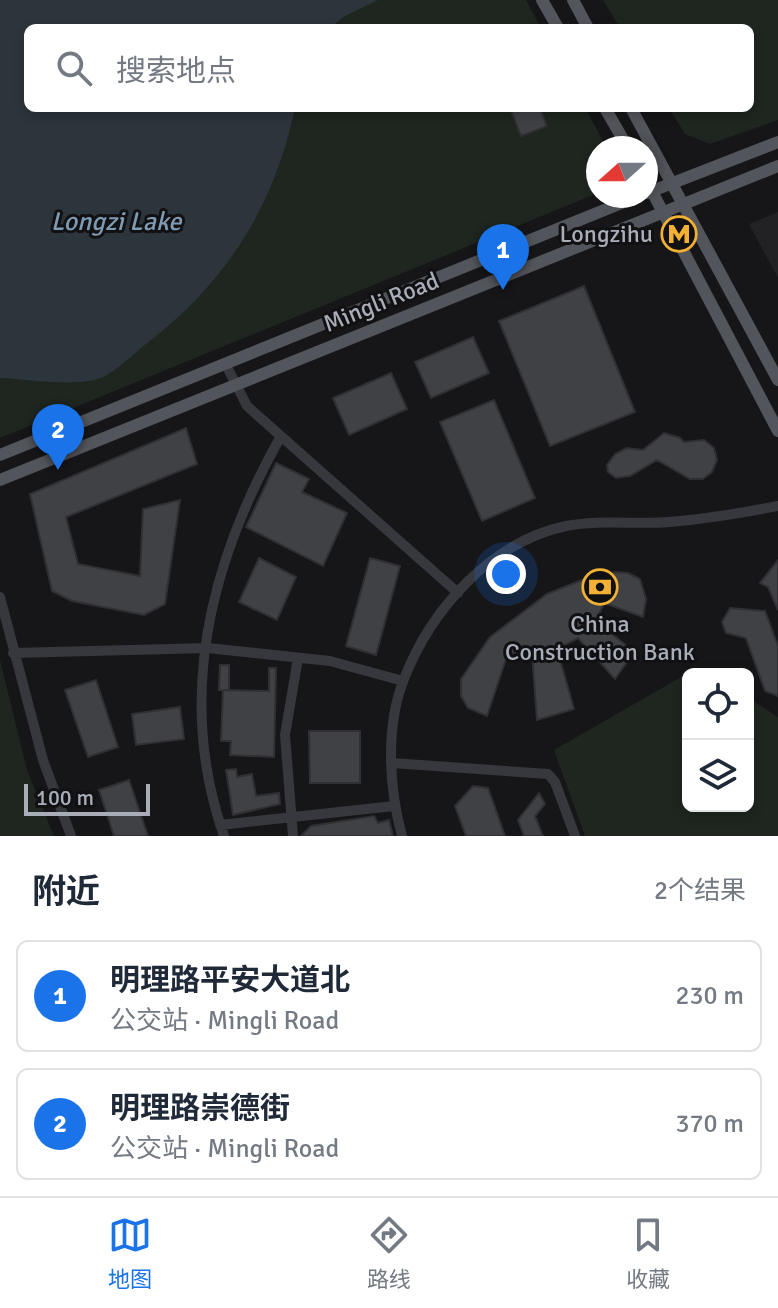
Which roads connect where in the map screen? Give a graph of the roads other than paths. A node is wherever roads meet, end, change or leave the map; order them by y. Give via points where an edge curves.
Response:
1 (542, 0) edge
2 (573, 0) edge
3 (556, 24) edge
4 (586, 24) edge
5 (607, 112) edge
6 (633, 112) edge
7 (621, 136) edge
8 (778, 142) edge
9 (778, 166) edge
10 (672, 183) junction
11 (658, 186) edge
12 (683, 204) junction
13 (658, 206) edge
14 (610, 208) edge
15 (661, 212) junction
16 (226, 365) junction
17 (778, 380) edge
18 (235, 385) junction
19 (778, 431) edge
20 (281, 436) junction
21 (0, 455) edge
22 (0, 480) edge
23 (778, 506) edge
24 (458, 593) junction
25 (0, 597) edge
26 (204, 648) junction
27 (13, 653) junction
28 (298, 658) junction
29 (403, 681) junction
30 (392, 763) junction
31 (394, 806) junction
32 (289, 817) junction
33 (222, 830) edge
34 (71, 836) edge
35 (293, 836) edge
36 (402, 836) edge
37 (575, 836) edge

1 - 3 main road
2 - 4 main road
5 - 7 main road
6 - 10 main road
8 - 10 main road
9 - 12 main road, Mingli Road
10 - 11 main road
10 - 12 main road
12 - 15 main road, Mingli Road
12 - 17 main road
13 - 15 main road
14 - 16 main road, Mingli Road
15 - 18 main road, Mingli Road
15 - 19 main road
16 - 18 street
16 - 21 main road, Mingli Road
18 - 20 street via 247,406
18 - 22 main road, Mingli Road
20 - 24 street
20 - 26 street via 237,521 208,615
23 - 24 street via 667,522 603,521 564,527 528,538 483,568
24 - 29 street via 443,607
25 - 27 street
26 - 27 street
26 - 28 street
26 - 33 street via 206,759
27 - 34 street
28 - 29 street
28 - 32 street via 285,735
29 - 30 street
30 - 31 street
30 - 37 street via 548,774
31 - 32 street
31 - 36 street
32 - 33 street
32 - 35 street

